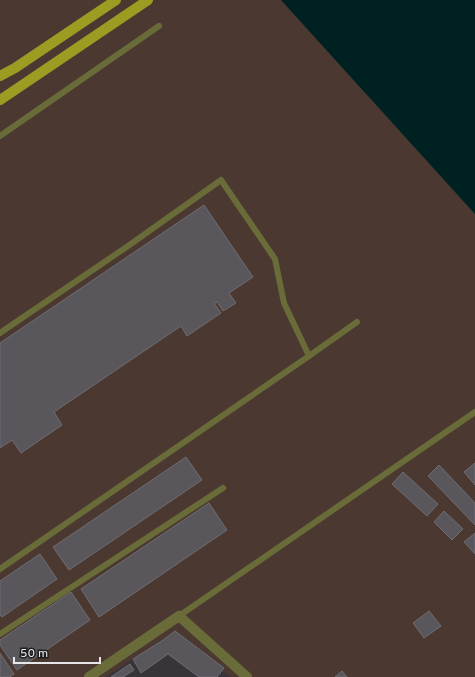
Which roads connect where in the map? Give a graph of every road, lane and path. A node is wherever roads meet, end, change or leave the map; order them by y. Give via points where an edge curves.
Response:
1 (116, 0) edge
2 (148, 0) edge
3 (159, 26) dead end
4 (0, 76) edge
5 (0, 100) edge
6 (0, 136) edge
7 (357, 322) dead end
8 (0, 333) edge
9 (309, 356) junction
10 (475, 412) edge
11 (223, 488) dead end
12 (0, 569) edge
13 (179, 616) junction
14 (0, 634) edge
15 (89, 677) edge
16 (247, 677) edge

1 - 4 main road
2 - 5 main road
3 - 6 lane
7 - 9 lane
8 - 9 lane via 221,180 275,259 284,303
9 - 12 lane
10 - 13 lane
11 - 14 lane
13 - 15 street
13 - 16 street via 237,672

